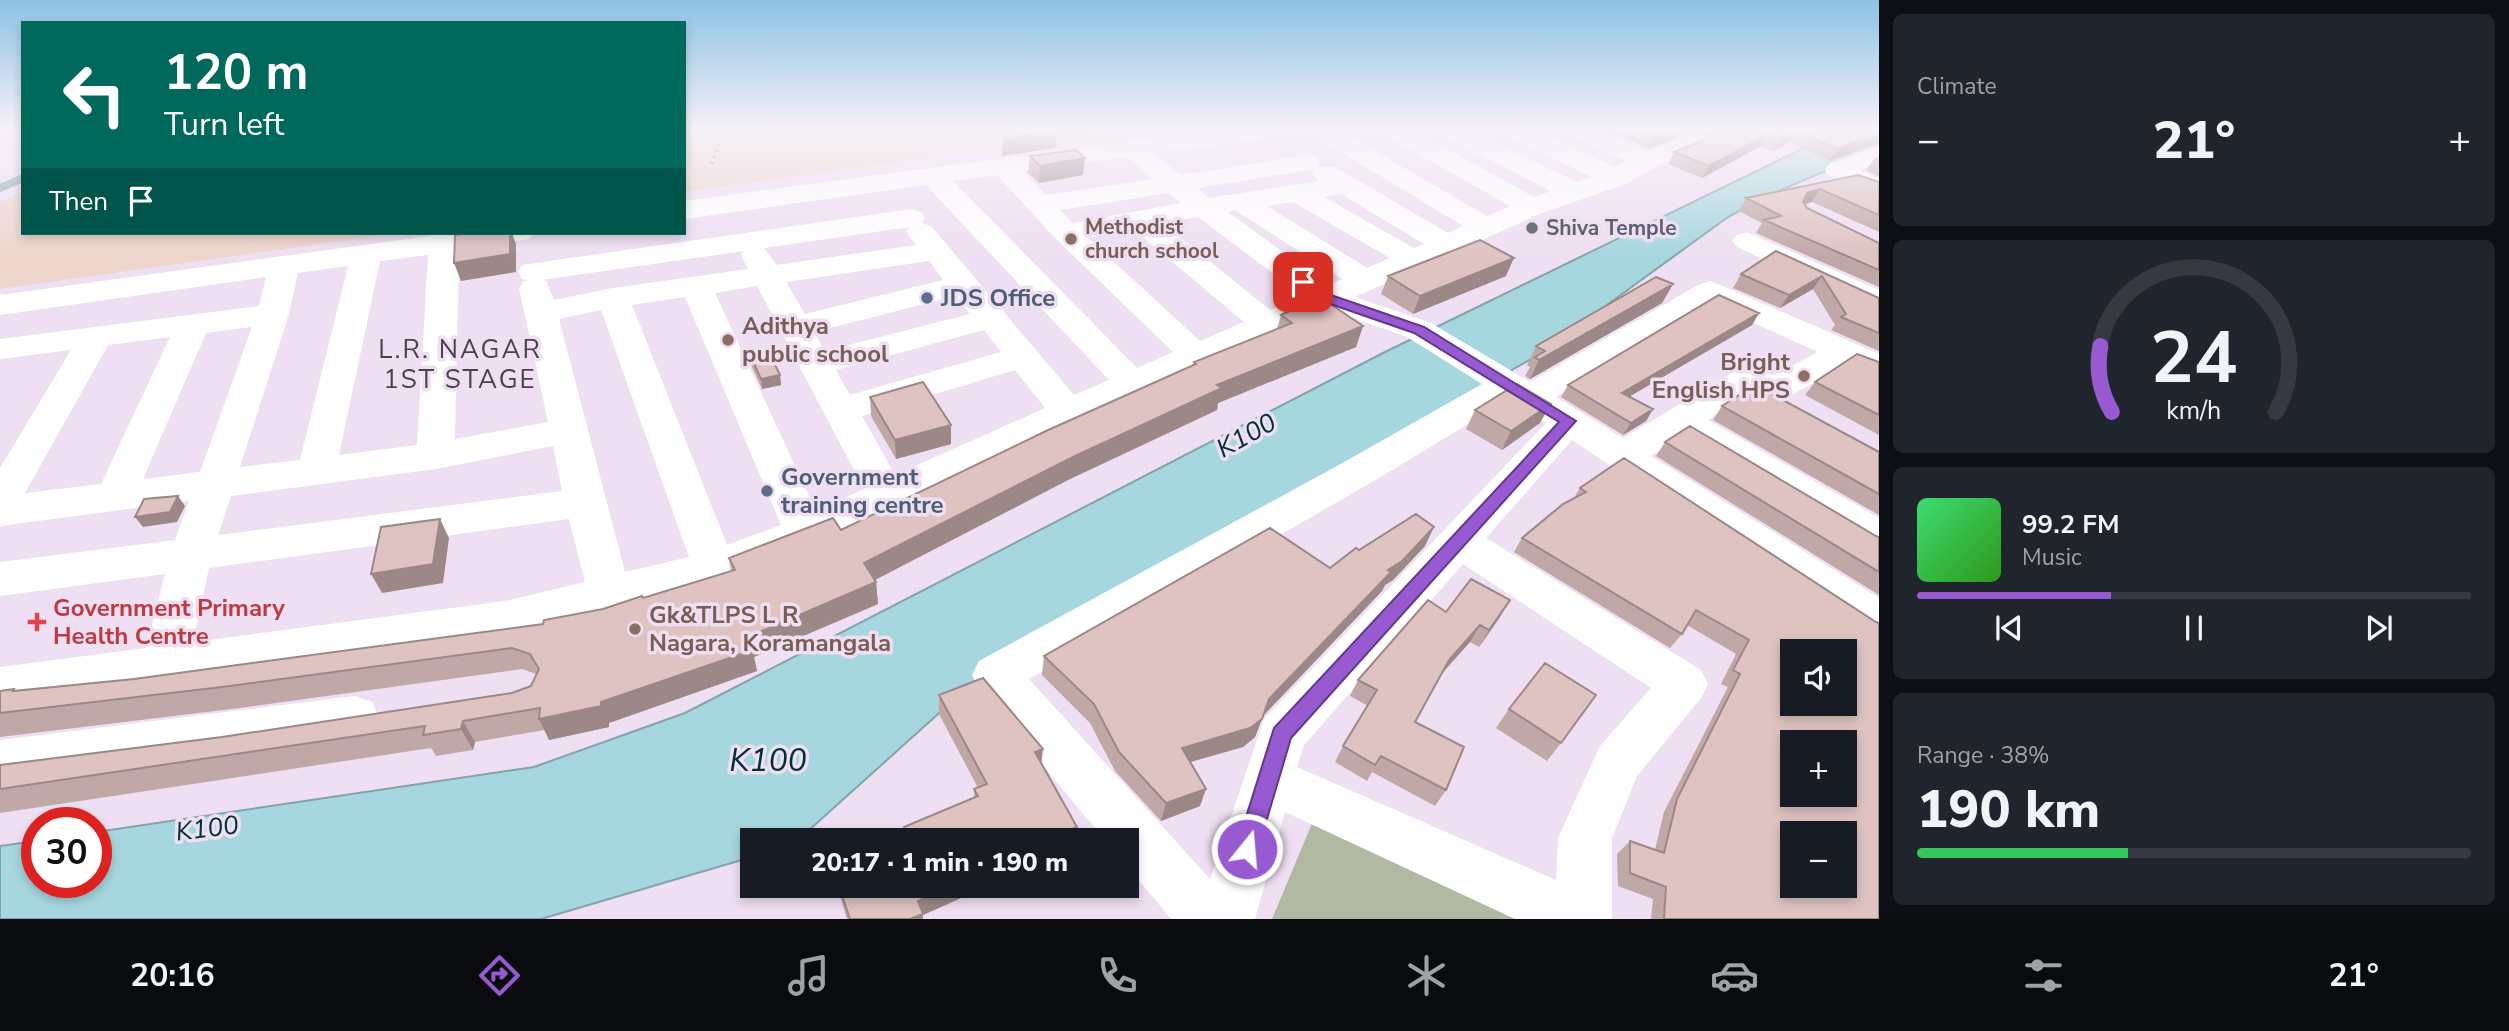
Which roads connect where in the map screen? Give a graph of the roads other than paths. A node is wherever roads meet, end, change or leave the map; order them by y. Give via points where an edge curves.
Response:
1 (953, 173) edge
2 (1009, 173) edge
3 (1162, 173) edge
4 (1237, 173) edge
5 (1325, 173) edge
6 (1394, 173) edge
7 (1472, 173) edge
8 (1536, 173) edge
9 (1608, 173) edge
10 (1844, 173) edge
11 (933, 176) junction
12 (1173, 182) junction
13 (878, 183) junction
14 (1346, 185) junction
15 (1879, 189) edge
16 (1298, 192) junction
17 (1575, 192) junction
18 (1240, 201) junction
19 (734, 203) junction
20 (1039, 205) junction
21 (1532, 206) junction
22 (1203, 207) junction
23 (686, 210) edge
24 (911, 218) junction
25 (1139, 219) junction
26 (1485, 227) junction
27 (1066, 233) junction
28 (504, 235) edge
29 (529, 235) edge
30 (1746, 241) dead end
31 (749, 242) junction
32 (444, 243) junction
33 (937, 251) junction
34 (1431, 252) junction
35 (366, 256) junction
36 (1779, 256) junction
37 (284, 265) junction
38 (533, 272) junction
39 (766, 275) junction
40 (1366, 281) junction
41 (964, 284) junction
42 (696, 285) junction
43 (1711, 291) junction
44 (1324, 297) junction
45 (613, 298) junction
46 (1879, 302) edge
47 (0, 305) edge
48 (540, 313) junction
49 (274, 314) junction
50 (992, 318) junction
51 (193, 324) junction
52 (1268, 325) junction
53 (797, 326) junction
54 (95, 338) junction
55 (5, 356) edge
56 (1023, 356) junction
57 (1197, 356) junction
58 (1833, 358) dead end
59 (817, 364) junction
60 (1879, 367) edge
61 (1744, 381) junction
62 (1133, 385) junction
63 (1518, 391) junction
64 (841, 410) junction
65 (1068, 412) junction
66 (1805, 414) edge
67 (1680, 420) junction
68 (1569, 421) junction
69 (569, 430) junction
70 (436, 456) junction
71 (1622, 456) junction
72 (316, 472) junction
73 (215, 485) junction
74 (887, 496) junction
75 (115, 497) junction
76 (0, 502) edge
77 (584, 503) junction
78 (0, 511) edge
79 (805, 532) junction
80 (1879, 537) edge
81 (1459, 541) junction
82 (191, 554) junction
83 (714, 567) junction
84 (0, 579) edge
85 (610, 595) junction
86 (1879, 621) edge
87 (165, 665) junction
88 (0, 687) edge
89 (400, 710) edge
90 (0, 763) edge
91 (1268, 779) junction
92 (1208, 919) edge
93 (1226, 919) edge
94 (1581, 919) edge

1 - 11 street
2 - 20 street
3 - 12 street
4 - 12 street
5 - 14 street
6 - 26 street
7 - 21 street
8 - 17 street
9 - 17 street
10 - 15 street
11 - 13 street
11 - 62 street
12 - 20 street
12 - 22 street
13 - 19 street
13 - 24 street
14 - 16 street
14 - 34 street
16 - 18 street
16 - 34 street
17 - 21 street
18 - 22 street
18 - 40 street
19 - 23 street
19 - 31 street
20 - 27 street
21 - 26 street
22 - 25 street
22 - 44 street
24 - 31 street
24 - 33 street
25 - 27 street
25 - 52 street
26 - 34 street
27 - 57 street
28 - 32 street
29 - 38 street
30 - 36 street
31 - 38 street
31 - 39 street
32 - 35 street
32 - 70 street
33 - 39 street
33 - 41 street
34 - 40 street
35 - 37 street
35 - 72 street
36 - 43 street
36 - 46 street
37 - 47 street
37 - 49 street
38 - 48 street
39 - 42 street
39 - 53 street
40 - 44 street
41 - 50 street
41 - 53 street
42 - 45 street
42 - 79 street
43 - 60 street
43 - 63 street
44 - 52 street
44 - 63 street via 1419,330
45 - 48 street
45 - 83 street
48 - 69 street
49 - 51 street
49 - 73 street
50 - 56 street
50 - 59 street
51 - 54 street
51 - 75 street
52 - 57 street
53 - 59 street
54 - 55 street
54 - 76 street
56 - 64 street
56 - 65 street
57 - 62 street
58 - 61 street via 1779,387
59 - 64 street
61 - 66 street
61 - 67 street
62 - 65 street
63 - 68 street
63 - 92 street via 1360,471 996,674
64 - 74 street
65 - 74 street
67 - 71 street
67 - 80 street
68 - 71 street
68 - 81 street
69 - 70 street
69 - 77 street
70 - 72 street
71 - 86 street
72 - 73 street
73 - 75 street
73 - 82 street
74 - 79 street
75 - 78 street
77 - 82 street
77 - 85 street
79 - 83 street
81 - 91 street via 1282,734
81 - 94 street via 1684,684 1618,762 1590,825 1585,838
82 - 84 street
82 - 87 street
83 - 85 street
85 - 87 street via 505,619
87 - 88 street
89 - 90 street
91 - 93 street
91 - 94 street

